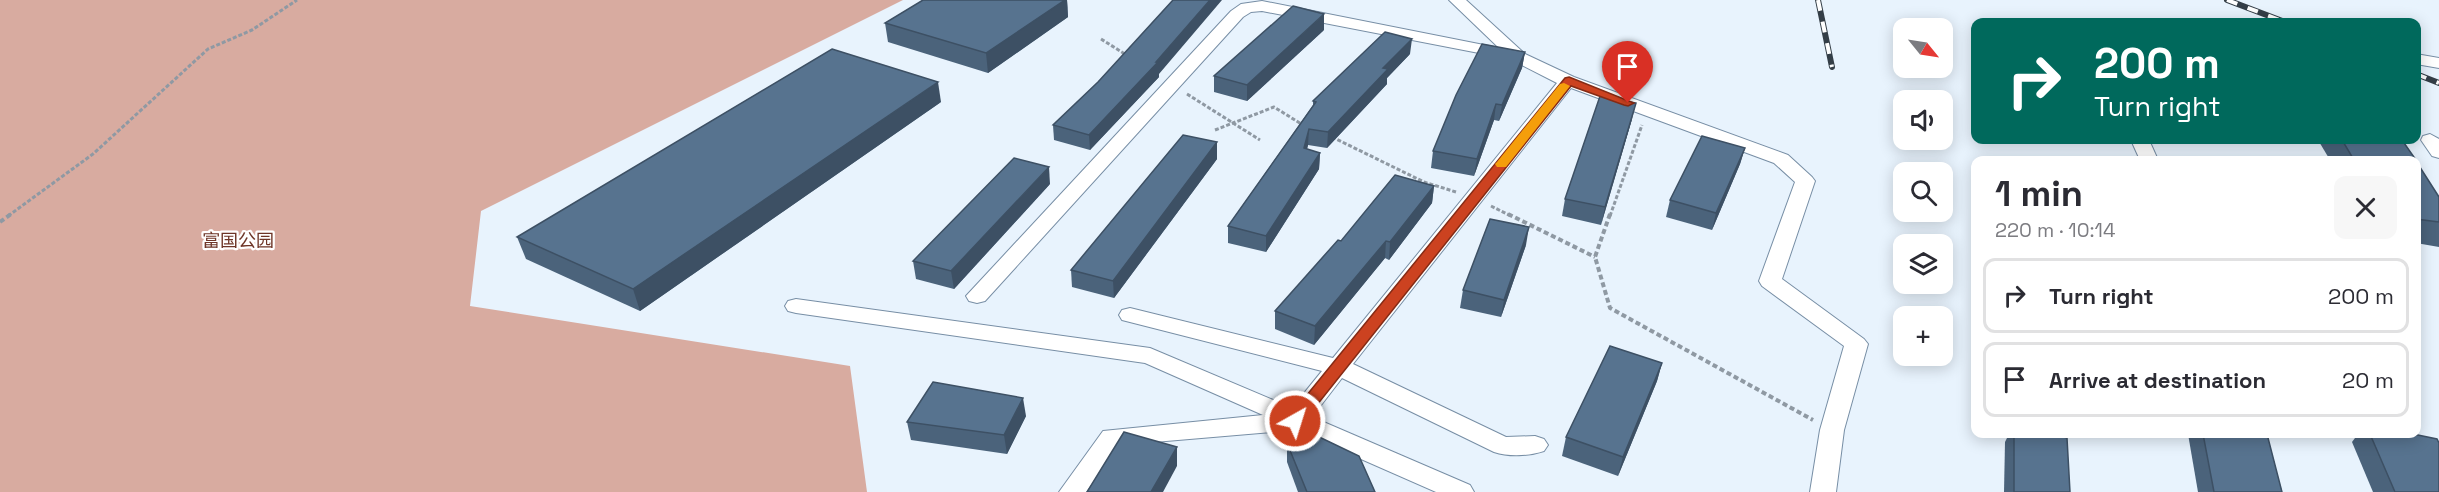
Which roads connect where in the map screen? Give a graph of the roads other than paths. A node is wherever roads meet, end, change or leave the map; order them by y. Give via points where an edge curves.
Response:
1 (1457, 0) edge
2 (1519, 58) junction
3 (2421, 60) edge
4 (2439, 63) edge
5 (1569, 81) junction
6 (977, 296) dead end
7 (796, 306) dead end
8 (1130, 315) dead end
9 (1339, 367) junction
10 (1295, 421) junction
11 (1535, 445) dead end
12 (1072, 492) edge
13 (1461, 492) edge
14 (1823, 492) edge

1 - 2 street
2 - 5 street
2 - 6 street via 1262,6 1246,7
3 - 4 street
5 - 9 street
5 - 14 street via 1781,159 1805,181 1770,281 1856,344 1832,430
7 - 10 street via 1150,356
8 - 9 street
9 - 10 street
9 - 11 street via 1503,446
10 - 12 street via 1112,437
10 - 13 street

